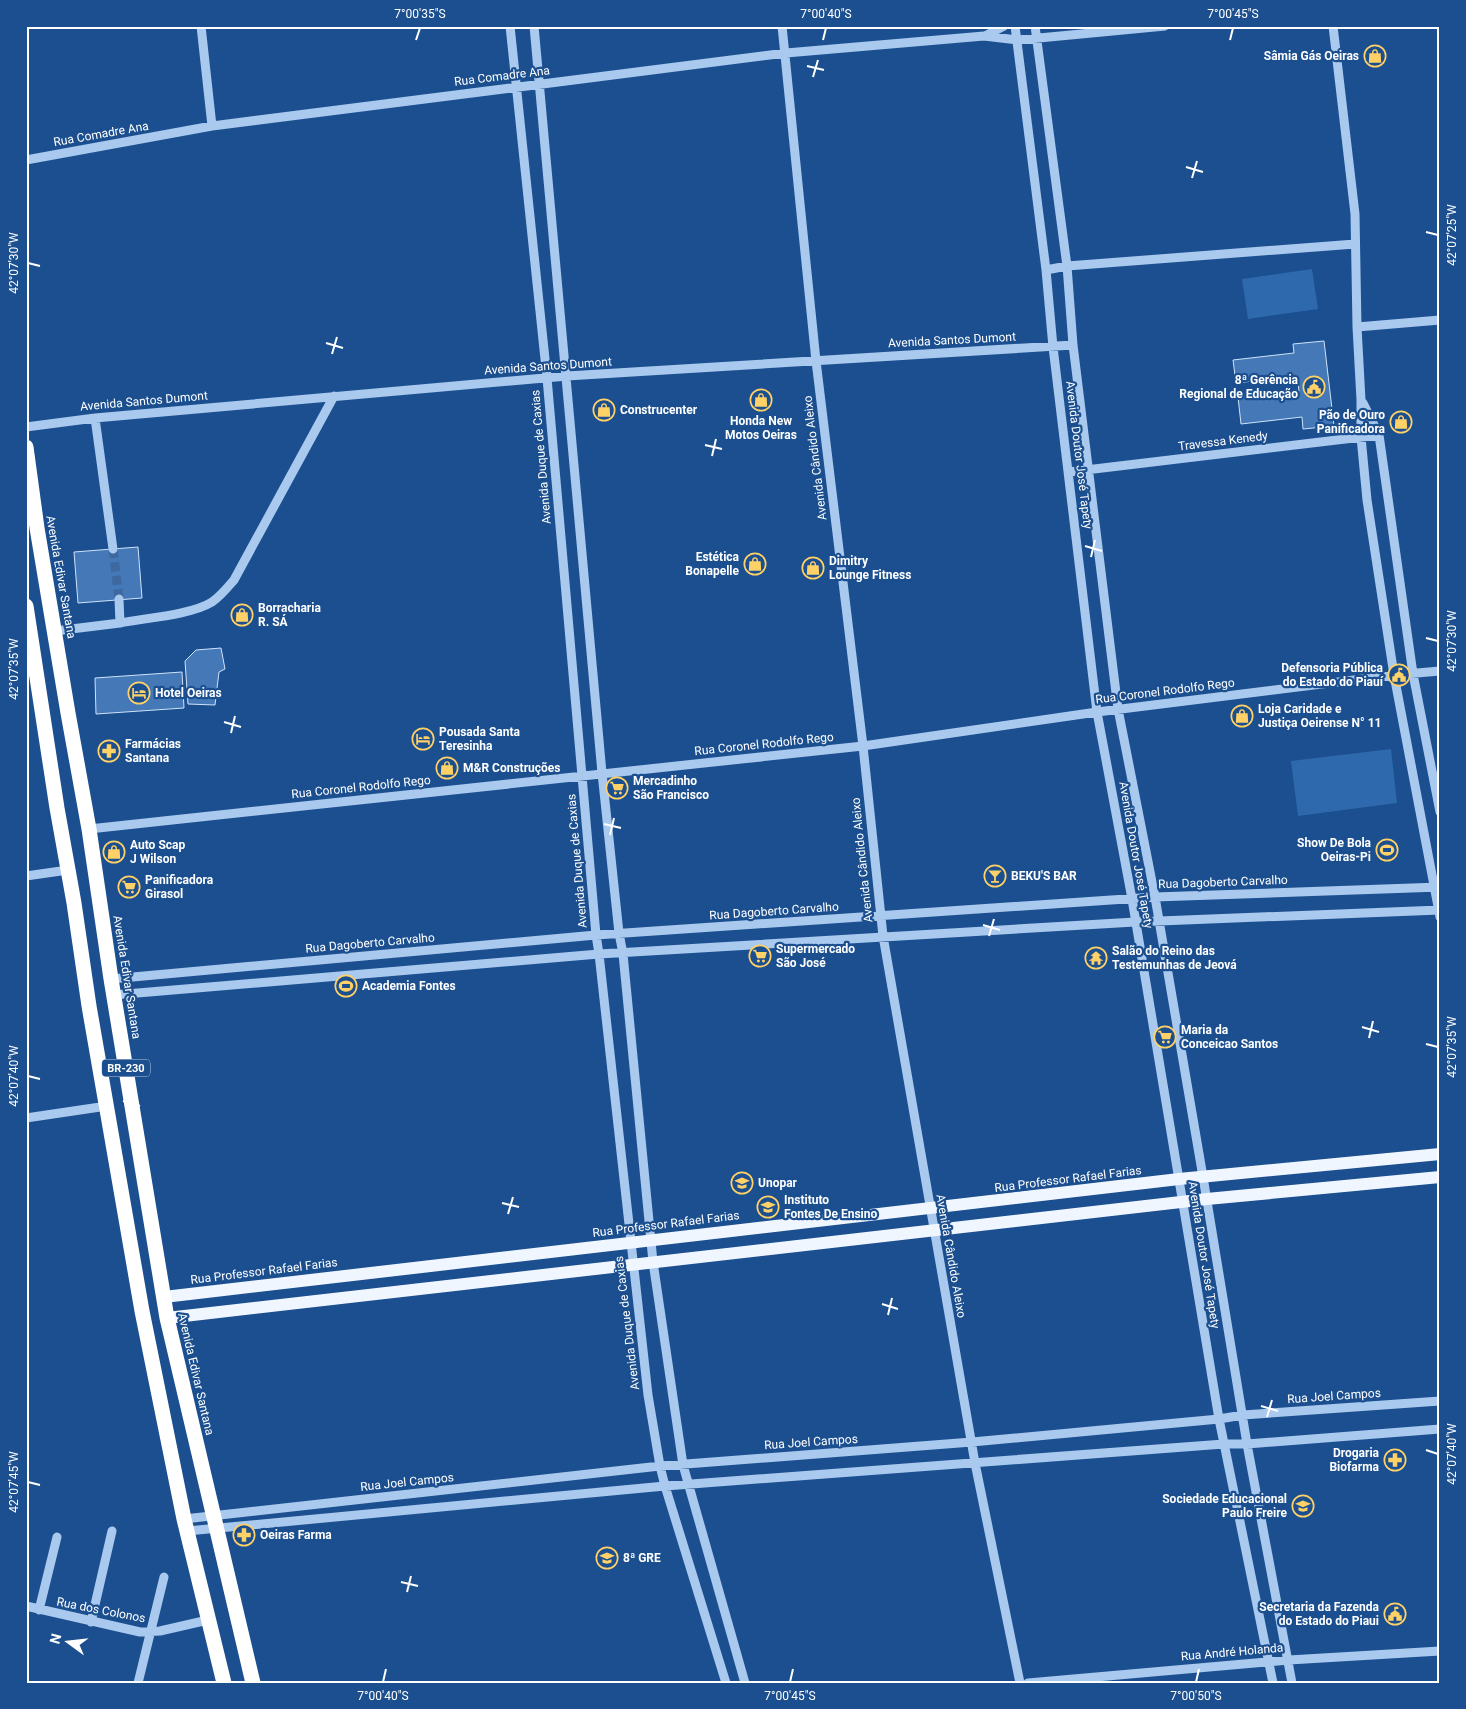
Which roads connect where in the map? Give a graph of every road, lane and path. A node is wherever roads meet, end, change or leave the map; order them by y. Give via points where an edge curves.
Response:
1 (201, 26) edge
2 (510, 26) edge
3 (534, 26) edge
4 (782, 26) edge
5 (1004, 26) edge
6 (1015, 26) edge
7 (1035, 26) edge
8 (1165, 26) edge
9 (1333, 26) edge
10 (984, 36) junction
11 (1037, 37) junction
12 (1018, 40) junction
13 (786, 53) junction
14 (541, 84) junction
15 (517, 87) junction
16 (212, 126) junction
17 (26, 160) edge
18 (1355, 244) junction
19 (1067, 266) junction
20 (1046, 270) junction
21 (1440, 320) edge
22 (1357, 327) junction
23 (1073, 345) junction
24 (1053, 347) junction
25 (816, 361) junction
26 (567, 376) junction
27 (547, 378) junction
28 (334, 396) junction
29 (1362, 400) junction
30 (95, 418) junction
31 (26, 427) edge
32 (1379, 435) junction
33 (1361, 437) junction
34 (26, 448) edge
35 (1088, 469) junction
36 (1069, 472) junction
37 (113, 549) tunnel mouth
38 (119, 599) tunnel mouth
39 (26, 606) edge
40 (120, 622) junction
41 (55, 631) junction
42 (1440, 671) edge
43 (1414, 674) junction
44 (1394, 675) junction
45 (1118, 709) junction
46 (1097, 712) junction
47 (68, 713) junction
48 (43, 720) junction
49 (863, 746) junction
50 (602, 773) junction
51 (582, 777) junction
52 (1440, 812) edge
53 (89, 829) junction
54 (68, 870) junction
55 (26, 876) edge
56 (1437, 887) edge
57 (1154, 897) junction
58 (1132, 899) junction
59 (1439, 912) edge
60 (881, 917) junction
61 (1158, 921) junction
62 (1135, 922) junction
63 (619, 933) junction
64 (596, 935) junction
65 (883, 936) junction
66 (599, 954) junction
67 (623, 954) junction
68 (111, 979) junction
69 (114, 995) junction
70 (107, 1106) junction
71 (26, 1118) edge
72 (1440, 1154) edge
73 (1203, 1177) junction
74 (1440, 1177) edge
75 (1179, 1180) junction
76 (1207, 1199) junction
77 (1182, 1203) junction
78 (930, 1209) junction
79 (934, 1230) junction
80 (651, 1239) junction
81 (630, 1242) junction
82 (653, 1262) junction
83 (633, 1266) junction
84 (164, 1296) junction
85 (167, 1318) junction
86 (1440, 1401) edge
87 (1243, 1415) junction
88 (1219, 1419) junction
89 (1440, 1429) edge
90 (972, 1442) junction
91 (1224, 1444) junction
92 (1247, 1444) junction
93 (975, 1462) junction
94 (683, 1465) junction
95 (660, 1466) junction
96 (688, 1484) junction
97 (665, 1486) junction
98 (214, 1522) junction
99 (186, 1525) junction
100 (112, 1531) dead end
101 (57, 1537) dead end
102 (164, 1577) dead end
103 (26, 1606) edge
104 (40, 1610) junction
105 (208, 1620) junction
106 (91, 1622) junction
107 (150, 1632) junction
108 (1440, 1651) edge
109 (1289, 1660) junction
110 (1268, 1661) junction
111 (138, 1683) edge
112 (224, 1683) edge
113 (253, 1683) edge
114 (726, 1683) edge
115 (745, 1683) edge
116 (1020, 1683) edge
117 (1028, 1683) edge
118 (1273, 1683) edge
119 (1292, 1683) edge

1 - 16 street
2 - 15 street, Avenida Duque de Caxias
3 - 14 street
4 - 13 street, Avenida Cândido Aleixo
5 - 10 street, Rua Comadre Ana
6 - 12 street, Avenida Doutor José Tapety
7 - 11 street, Avenida Doutor José Tapety
8 - 11 street, Rua Comadre Ana
9 - 18 street via 1352,185
10 - 12 street, Rua Comadre Ana
10 - 13 street, Rua Comadre Ana
11 - 12 street, Rua Comadre Ana
11 - 19 street, Avenida Doutor José Tapety
12 - 20 street, Avenida Doutor José Tapety
13 - 14 street, Rua Comadre Ana
13 - 25 street, Avenida Cândido Aleixo
14 - 15 street, Rua Comadre Ana
14 - 26 street
15 - 16 street, Rua Comadre Ana
15 - 27 street, Avenida Duque de Caxias
16 - 17 street, Rua Comadre Ana
18 - 19 street
18 - 22 street
19 - 20 street
19 - 23 street, Avenida Doutor José Tapety
20 - 24 street, Avenida Doutor José Tapety
21 - 22 street
22 - 29 street
23 - 24 street, Avenida Santos Dumont
23 - 35 street, Avenida Doutor José Tapety
24 - 25 street, Avenida Santos Dumont
24 - 36 street, Avenida Doutor José Tapety
25 - 26 street, Avenida Santos Dumont
25 - 49 street, Avenida Cândido Aleixo
26 - 27 street, Avenida Santos Dumont
26 - 50 street
27 - 28 street, Avenida Santos Dumont
27 - 51 street, Avenida Duque de Caxias
28 - 30 street, Avenida Santos Dumont
28 - 40 street via 234,580 223,594 197,609
29 - 32 street
29 - 33 street
30 - 31 street, Avenida Santos Dumont
30 - 37 street
32 - 33 street, Travessa Kenedy
32 - 43 street
33 - 35 street, Travessa Kenedy
33 - 44 street via 1367,500
34 - 41 highway, Avenida Edivar Santana / BR-230
35 - 36 street, Travessa Kenedy
35 - 45 street, Avenida Doutor José Tapety
36 - 46 street, Avenida Doutor José Tapety
38 - 40 street
39 - 48 highway, BR-230
40 - 41 street
41 - 47 highway, Avenida Edivar Santana / BR-230
42 - 43 street, Rua Coronel Rodolfo Rego
43 - 44 street, Rua Coronel Rodolfo Rego
43 - 52 street
44 - 45 street, Rua Coronel Rodolfo Rego
44 - 56 street
45 - 46 street, Rua Coronel Rodolfo Rego
45 - 57 street, Avenida Doutor José Tapety
46 - 49 street, Rua Coronel Rodolfo Rego
46 - 58 street, Avenida Doutor José Tapety
47 - 48 highway
47 - 53 highway, Avenida Edivar Santana / BR-230
48 - 54 highway, BR-230
49 - 50 street, Rua Coronel Rodolfo Rego
49 - 60 street, Avenida Cândido Aleixo
50 - 51 street, Rua Coronel Rodolfo Rego
50 - 63 street
51 - 53 street, Rua Coronel Rodolfo Rego
51 - 64 street, Avenida Duque de Caxias
53 - 68 highway, Avenida Edivar Santana / BR-230
54 - 55 street
54 - 70 highway, BR-230
56 - 57 street, Rua Dagoberto Carvalho
56 - 59 street
57 - 58 street, Rua Dagoberto Carvalho
57 - 61 street, Avenida Doutor José Tapety
58 - 60 street, Rua Dagoberto Carvalho
58 - 62 street, Avenida Doutor José Tapety
59 - 61 street
60 - 63 street, Rua Dagoberto Carvalho
60 - 65 street, Avenida Cândido Aleixo
61 - 62 street
61 - 73 street, Avenida Doutor José Tapety
62 - 65 street
62 - 75 street, Avenida Doutor José Tapety
63 - 64 street, Rua Dagoberto Carvalho
63 - 67 street
64 - 66 street, Avenida Duque de Caxias
64 - 68 street, Rua Dagoberto Carvalho
65 - 67 street
65 - 78 street, Avenida Cândido Aleixo
66 - 67 street
66 - 69 street
66 - 81 street, Avenida Duque de Caxias
67 - 80 street
68 - 69 highway, Avenida Edivar Santana / BR-230
69 - 84 highway, Avenida Edivar Santana / BR-230
70 - 71 street
70 - 99 highway, BR-230 via 142,1311
72 - 73 main road, Rua Professor Rafael Farias
73 - 75 main road, Rua Professor Rafael Farias
73 - 76 street, Avenida Doutor José Tapety
74 - 76 main road
75 - 77 street, Avenida Doutor José Tapety
75 - 78 main road, Rua Professor Rafael Farias
76 - 77 main road
76 - 87 street, Avenida Doutor José Tapety
77 - 79 main road
77 - 88 street, Avenida Doutor José Tapety
78 - 79 street, Avenida Cândido Aleixo
78 - 80 main road, Rua Professor Rafael Farias
79 - 82 main road
79 - 90 street, Avenida Cândido Aleixo
80 - 81 main road, Rua Professor Rafael Farias
80 - 82 street
81 - 83 street, Avenida Duque de Caxias
81 - 84 main road, Rua Professor Rafael Farias
82 - 83 main road
82 - 94 street
83 - 85 main road
83 - 95 street, Avenida Duque de Caxias
84 - 85 highway, Avenida Edivar Santana / BR-230
85 - 98 highway, Avenida Edivar Santana / BR-230
86 - 87 street, Rua Joel Campos
87 - 88 street, Rua Joel Campos
87 - 92 street, Avenida Doutor José Tapety
88 - 90 street, Rua Joel Campos
88 - 91 street, Avenida Doutor José Tapety
89 - 92 street, Rua Joel Campos
90 - 93 street, Avenida Cândido Aleixo
90 - 94 street, Rua Joel Campos
91 - 92 street, Rua Joel Campos
91 - 93 street, Rua Joel Campos
91 - 110 street, Avenida Doutor José Tapety
92 - 109 street, Avenida Doutor José Tapety
93 - 96 street, Rua Joel Campos
93 - 116 street, Avenida Cândido Aleixo
94 - 95 street, Rua Joel Campos
94 - 96 street
95 - 97 street, Avenida Duque de Caxias
95 - 98 street, Rua Joel Campos
96 - 97 street, Rua Joel Campos
96 - 115 street
97 - 98 street, Rua Joel Campos
97 - 114 street, Avenida Duque de Caxias
98 - 99 street, Rua Joel Campos
98 - 113 highway, Avenida Edivar Santana / BR-230
99 - 105 highway, BR-230
100 - 106 street
101 - 104 street
102 - 107 street
103 - 104 street, Rua dos Colonos
104 - 106 street, Rua dos Colonos
105 - 107 street
105 - 112 highway, BR-230
106 - 107 street, Rua dos Colonos
107 - 111 street, Rua dos Colonos
108 - 109 street, Rua André Holanda
109 - 110 street, Rua André Holanda
109 - 119 street, Avenida Doutor José Tapety
110 - 117 street, Rua André Holanda
110 - 118 street, Avenida Doutor José Tapety

